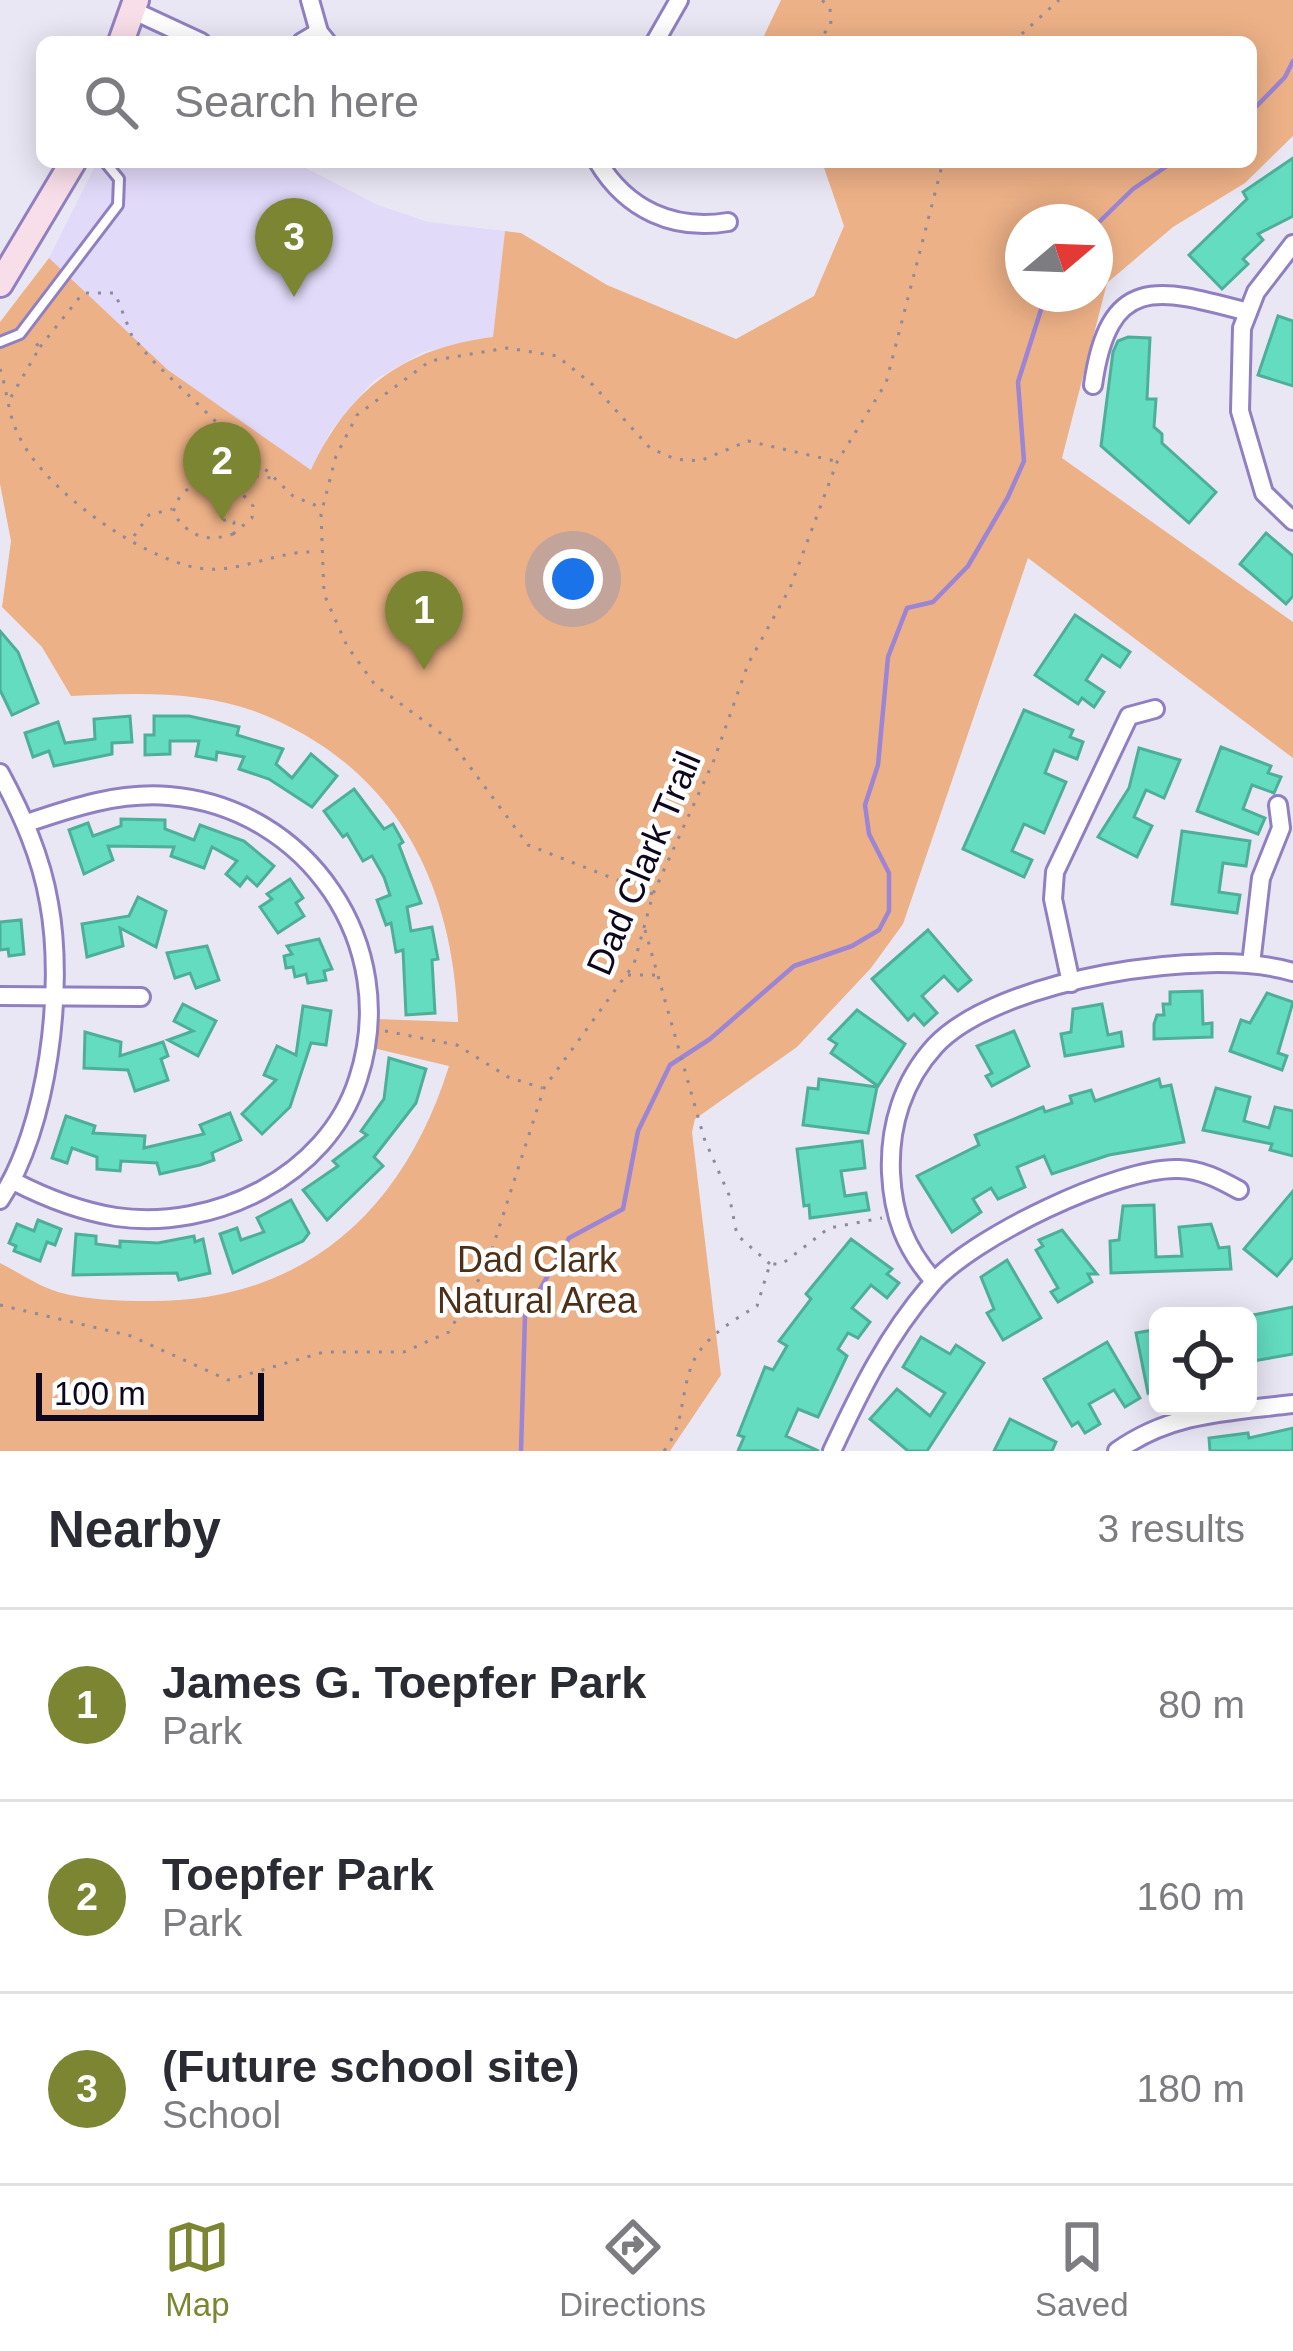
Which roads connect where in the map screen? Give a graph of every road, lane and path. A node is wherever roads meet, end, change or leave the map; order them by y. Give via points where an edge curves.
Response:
1 (310, 0) edge
2 (679, 0) edge
3 (822, 0) edge
4 (1059, 0) edge
5 (135, 5) edge
6 (123, 36) edge
7 (190, 36) edge
8 (316, 36) edge
9 (658, 36) edge
10 (822, 36) edge
11 (1020, 36) edge
12 (69, 168) edge
13 (110, 168) edge
14 (604, 168) edge
15 (942, 168) edge
16 (728, 222) dead end
17 (1293, 244) edge
18 (0, 284) edge
19 (1248, 312) junction
20 (30, 339) dead end
21 (0, 342) edge
22 (40, 346) junction
23 (0, 369) edge
24 (1093, 385) dead end
25 (10, 402) junction
26 (837, 462) junction
27 (236, 470) junction
28 (281, 480) junction
29 (211, 483) junction
30 (236, 488) junction
31 (218, 495) junction
32 (322, 508) junction
33 (174, 509) junction
34 (1293, 520) edge
35 (233, 534) junction
36 (133, 538) junction
37 (318, 552) junction
38 (1155, 710) dead end
39 (0, 773) edge
40 (1278, 805) dead end
41 (27, 823) junction
42 (653, 894) junction
43 (644, 928) junction
44 (1251, 964) junction
45 (1293, 972) edge
46 (628, 975) junction
47 (661, 975) junction
48 (1071, 983) junction
49 (52, 994) junction
50 (0, 996) edge
51 (141, 997) dead end
52 (366, 1029) junction
53 (544, 1088) junction
54 (13, 1181) junction
55 (1239, 1190) dead end
56 (0, 1201) edge
57 (882, 1218) dead end
58 (770, 1264) junction
59 (934, 1281) junction
60 (0, 1305) edge
61 (1293, 1404) edge
62 (664, 1451) edge
63 (832, 1451) edge
64 (1117, 1451) edge

1 - 8 street
2 - 9 street
3 - 10 path via 831,26
4 - 11 path
5 - 6 street
5 - 7 street
12 - 18 street
13 - 21 lane via 119,179 118,205 20,334
14 - 16 street via 643,209 692,228
15 - 26 path, Dad Clark Trail via 886,383
17 - 19 street
19 - 24 street via 1181,294 1131,302 1108,321
19 - 34 street via 1240,411 1264,493
20 - 22 path
22 - 25 path
22 - 28 path via 83,293 115,293 150,358
23 - 25 path
25 - 36 path via 16,432 42,470 78,509
26 - 32 path via 748,441 700,461 675,459 650,448 557,356 492,349 430,361 357,415
26 - 42 path, Dad Clark Trail via 790,588 748,664
27 - 28 path
27 - 29 path via 211,470
27 - 30 path
28 - 32 path via 293,496
29 - 31 path via 211,495
29 - 33 path via 189,487
30 - 31 path via 236,495
30 - 35 path via 247,494 252,518
31 - 35 path
32 - 37 path
33 - 35 path via 186,532
33 - 36 path via 149,515
36 - 37 path via 199,568
37 - 42 path via 324,594 374,685 450,740 528,845
38 - 48 street via 1129,716 1055,872
39 - 41 street
40 - 44 street via 1281,828 1261,878
41 - 49 street via 50,905
41 - 52 street via 125,796 204,801 248,816 295,845 352,923 365,966
42 - 43 path, Dad Clark Trail
43 - 46 path, Dad Clark Trail
43 - 47 path
44 - 45 street
44 - 48 street via 1169,962
46 - 47 path
46 - 53 path, Dad Clark Trail
47 - 58 path via 736,1235
48 - 59 street via 994,1009 938,1043 906,1084 890,1147 893,1206 911,1255
49 - 50 street
49 - 51 street
49 - 54 street via 46,1081
52 - 53 path via 440,1039
52 - 54 street via 358,1080 332,1128 266,1190 215,1210 122,1218
53 - 60 path, Dad Clark Trail via 487,1265 449,1332 420,1349 324,1352 228,1379 131,1336
54 - 56 street
55 - 59 street via 1174,1168 1106,1184 1044,1209
57 - 58 path via 829,1228 782,1264
58 - 62 path via 758,1306 721,1329 691,1366 680,1424
59 - 63 street via 877,1355
61 - 64 street via 1150,1427

